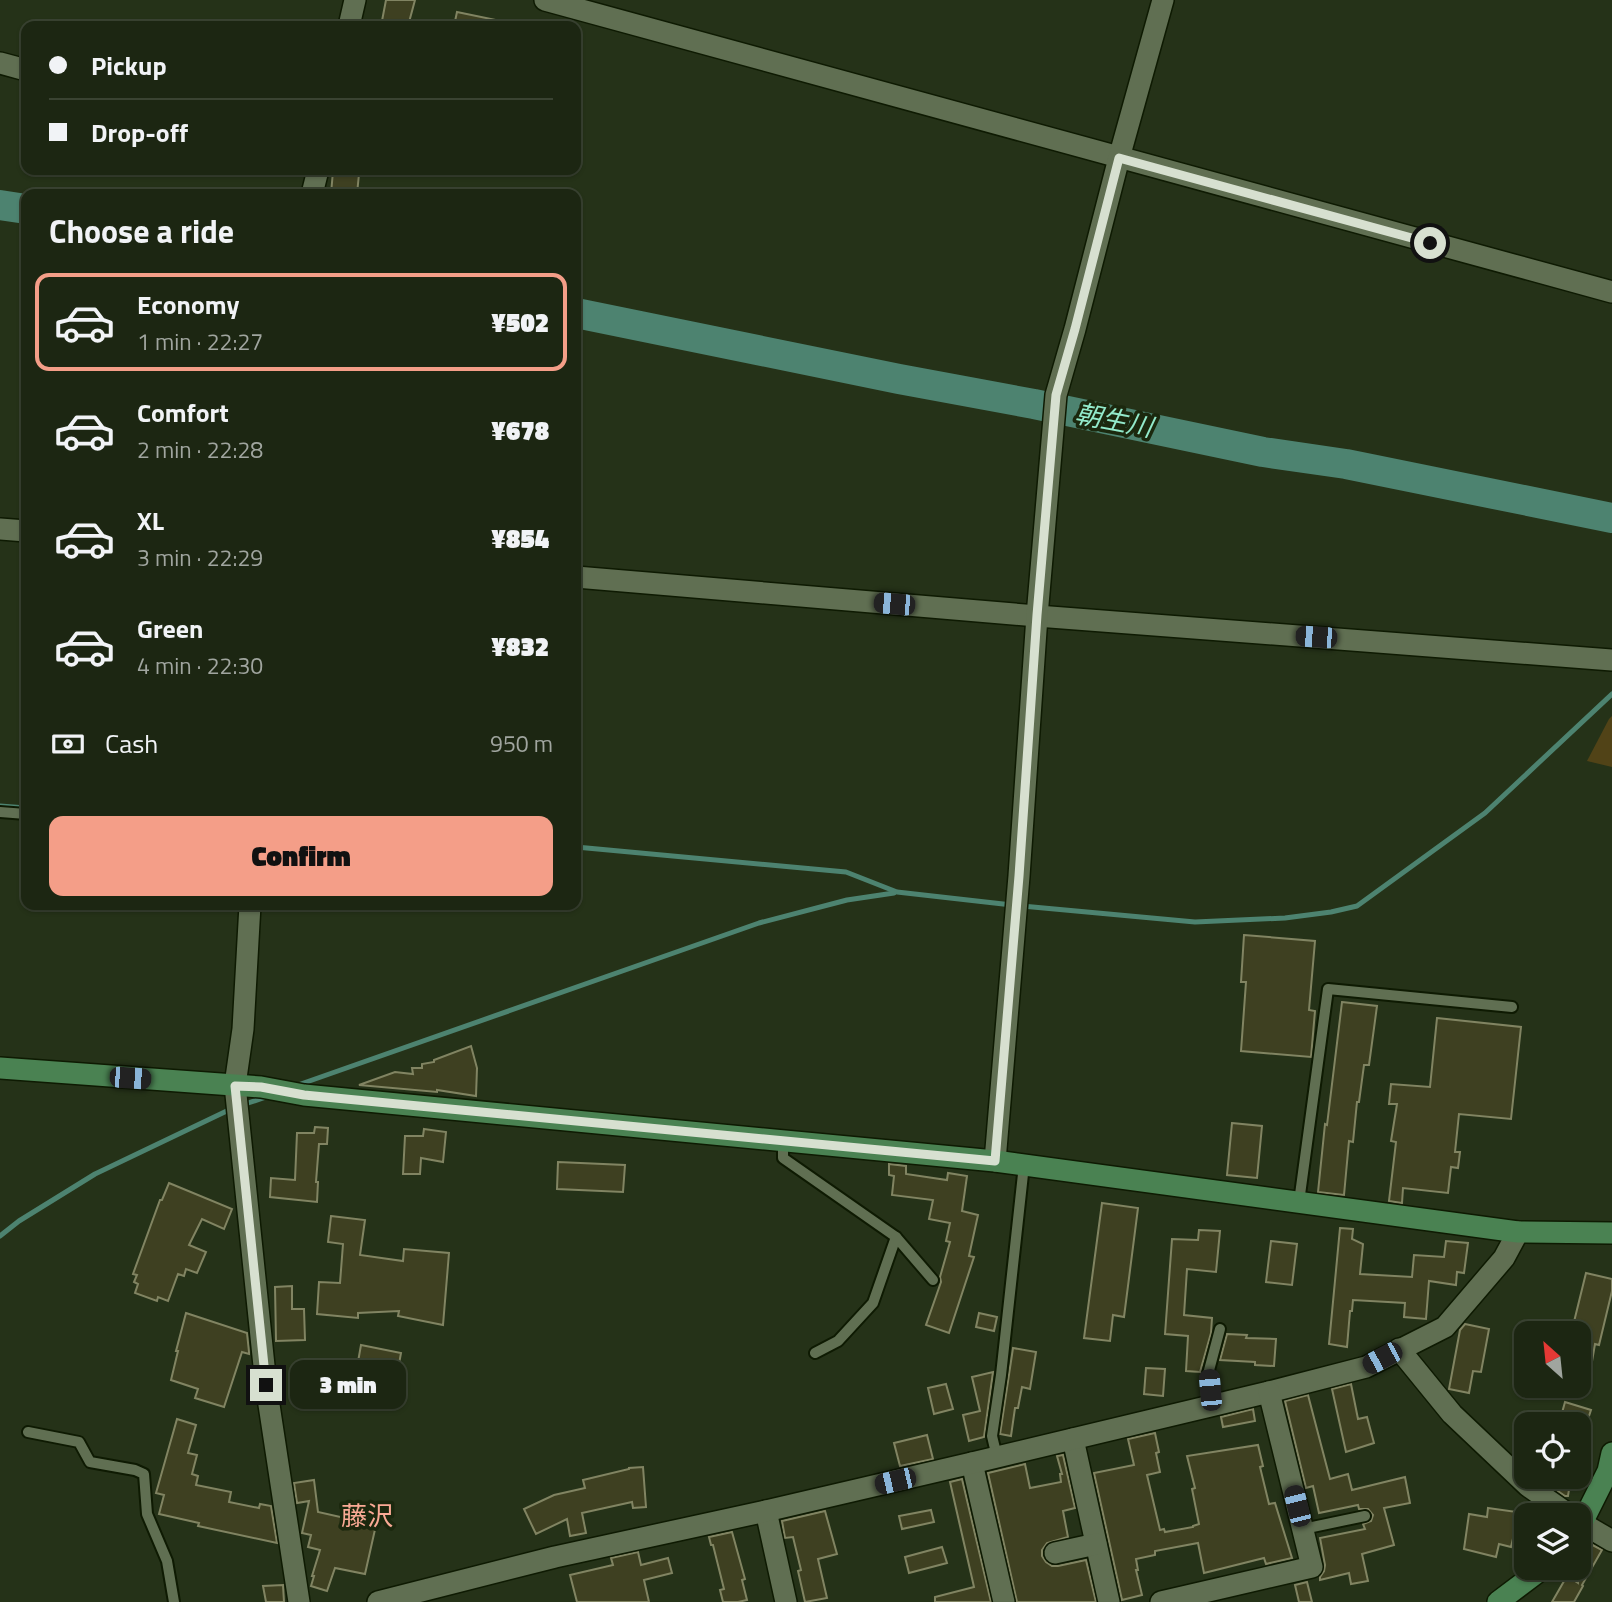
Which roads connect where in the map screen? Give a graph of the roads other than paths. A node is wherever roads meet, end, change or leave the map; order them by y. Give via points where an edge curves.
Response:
1 (355, 0) edge
2 (545, 0) edge
3 (1163, 0) edge
4 (576, 4) edge
5 (350, 21) edge
6 (0, 63) edge
7 (21, 69) edge
8 (1119, 158) junction
9 (1612, 292) edge
10 (0, 529) edge
11 (21, 531) edge
12 (581, 577) edge
13 (1037, 615) junction
14 (1612, 660) edge
15 (0, 812) edge
16 (21, 814) edge
17 (250, 910) edge
18 (1512, 1007) dead end
19 (0, 1068) edge
20 (235, 1091) junction
21 (783, 1141) junction
22 (995, 1161) junction
23 (1024, 1165) junction
24 (1299, 1202) junction
25 (1518, 1232) junction
26 (1612, 1233) edge
27 (896, 1237) junction
28 (933, 1280) dead end
29 (1220, 1329) dead end
30 (1399, 1349) junction
31 (815, 1353) dead end
32 (1269, 1392) junction
33 (1211, 1406) junction
34 (28, 1432) dead end
35 (1073, 1439) junction
36 (1612, 1453) edge
37 (997, 1457) junction
38 (972, 1463) junction
39 (1552, 1503) edge
40 (1589, 1503) edge
41 (766, 1511) junction
42 (1365, 1516) dead end
43 (1303, 1529) junction
44 (1591, 1529) edge
45 (1612, 1541) edge
46 (1096, 1544) junction
47 (1055, 1553) dead end
48 (1528, 1580) edge
49 (1503, 1601) edge
50 (174, 1602) edge
51 (299, 1602) edge
52 (378, 1602) edge
53 (786, 1602) edge
54 (1004, 1602) edge
55 (1109, 1602) edge
56 (1161, 1602) edge

1 - 5 street
2 - 4 street
3 - 8 street
4 - 8 street
6 - 7 street
8 - 9 street
8 - 13 street via 1056,395
10 - 11 street
12 - 13 street
13 - 14 street
13 - 22 street
15 - 16 lane
17 - 20 street
18 - 24 lane via 1328,989
19 - 20 street
20 - 21 street via 265,1088
20 - 51 street via 266,1385
21 - 22 street
21 - 27 lane via 783,1158
22 - 23 street
23 - 24 street
23 - 37 lane via 992,1436
24 - 25 street
25 - 26 street
25 - 30 street via 1504,1258 1445,1327
27 - 28 lane
27 - 31 lane via 873,1303 838,1342
29 - 33 lane via 1208,1374
30 - 32 street via 1366,1367
30 - 39 street via 1452,1414
32 - 33 street
32 - 43 street
33 - 35 street
34 - 50 lane via 79,1442 90,1462 144,1474 147,1514 167,1561
35 - 37 street
35 - 46 street
36 - 40 street via 1608,1471
37 - 38 street
38 - 41 street
38 - 54 street
41 - 52 street
41 - 53 street
42 - 43 lane
43 - 56 street via 1312,1567
44 - 45 street
46 - 47 street
46 - 55 street
48 - 49 street

